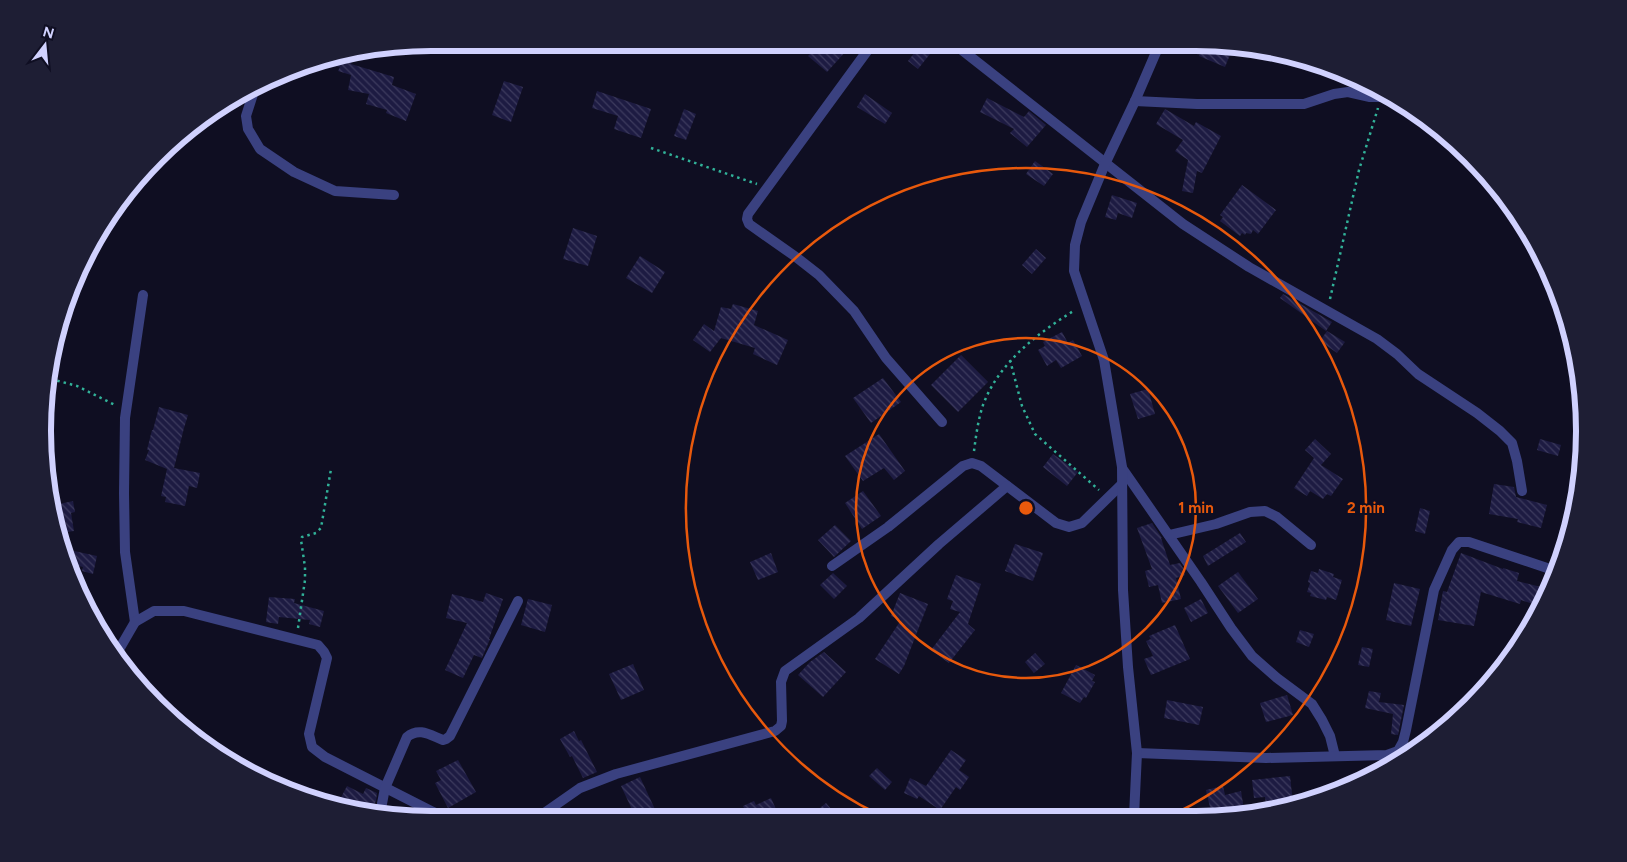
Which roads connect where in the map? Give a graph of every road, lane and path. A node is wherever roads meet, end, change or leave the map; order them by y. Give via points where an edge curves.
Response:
1 (867, 51) edge
2 (963, 51) edge
3 (1157, 51) edge
4 (1373, 95) edge
5 (252, 96) edge
6 (1383, 100) edge
7 (1135, 101) junction
8 (651, 148) dead end
9 (1105, 164) junction
10 (768, 188) junction
11 (394, 194) dead end
12 (142, 295) dead end
13 (1085, 304) junction
14 (1327, 311) junction
15 (1010, 360) junction
16 (54, 380) edge
17 (127, 411) junction
18 (942, 422) dead end
19 (972, 463) junction
20 (1122, 467) junction
21 (331, 469) dead end
22 (1122, 484) junction
23 (1007, 486) junction
24 (1522, 491) dead end
25 (1108, 498) junction
26 (1168, 535) junction
27 (1311, 545) dead end
28 (832, 566) dead end
29 (1550, 569) edge
30 (518, 601) dead end
31 (135, 622) junction
32 (296, 639) junction
33 (119, 648) edge
34 (1137, 753) junction
35 (1335, 756) junction
36 (385, 788) junction
37 (381, 808) edge
38 (431, 811) edge
39 (547, 811) edge
40 (1134, 811) edge

1 - 10 street
2 - 9 street
3 - 7 street
4 - 7 street via 1348,92 1304,104
5 - 11 street via 246,116 248,129 260,149 294,172 335,191
6 - 14 path via 1359,170
7 - 9 street
8 - 10 path
9 - 13 street via 1074,245 1074,271
9 - 14 street via 1183,224 1249,267
10 - 18 street via 748,214 749,224 820,275 854,311 886,358
12 - 17 street
13 - 15 path via 1044,329
13 - 20 street via 1104,360
14 - 24 street via 1377,339 1418,374 1500,431 1512,443
15 - 19 path via 983,406
15 - 25 path via 1022,406 1034,434
16 - 17 path via 77,386
17 - 31 street via 125,552
19 - 23 street via 982,466
19 - 28 street via 963,466 888,527
20 - 22 street
20 - 26 street
21 - 32 path via 321,528 302,537 305,580
22 - 25 street
22 - 34 street via 1123,590
23 - 25 street via 1056,523 1069,527 1082,523
23 - 39 street via 859,618 785,671 781,682 782,721 775,731 616,774 580,788
26 - 27 street via 1250,512 1265,511
26 - 35 street via 1252,656 1312,704 1330,736
29 - 35 street via 1469,542 1459,542 1452,550 1434,590 1406,730 1398,751 1387,755
30 - 36 street via 450,736 443,740 412,732
31 - 32 street via 154,611 184,611
31 - 33 street
32 - 36 street via 318,645 327,658 309,734 312,747
34 - 35 street via 1266,758
34 - 40 street
36 - 37 street
36 - 38 street

